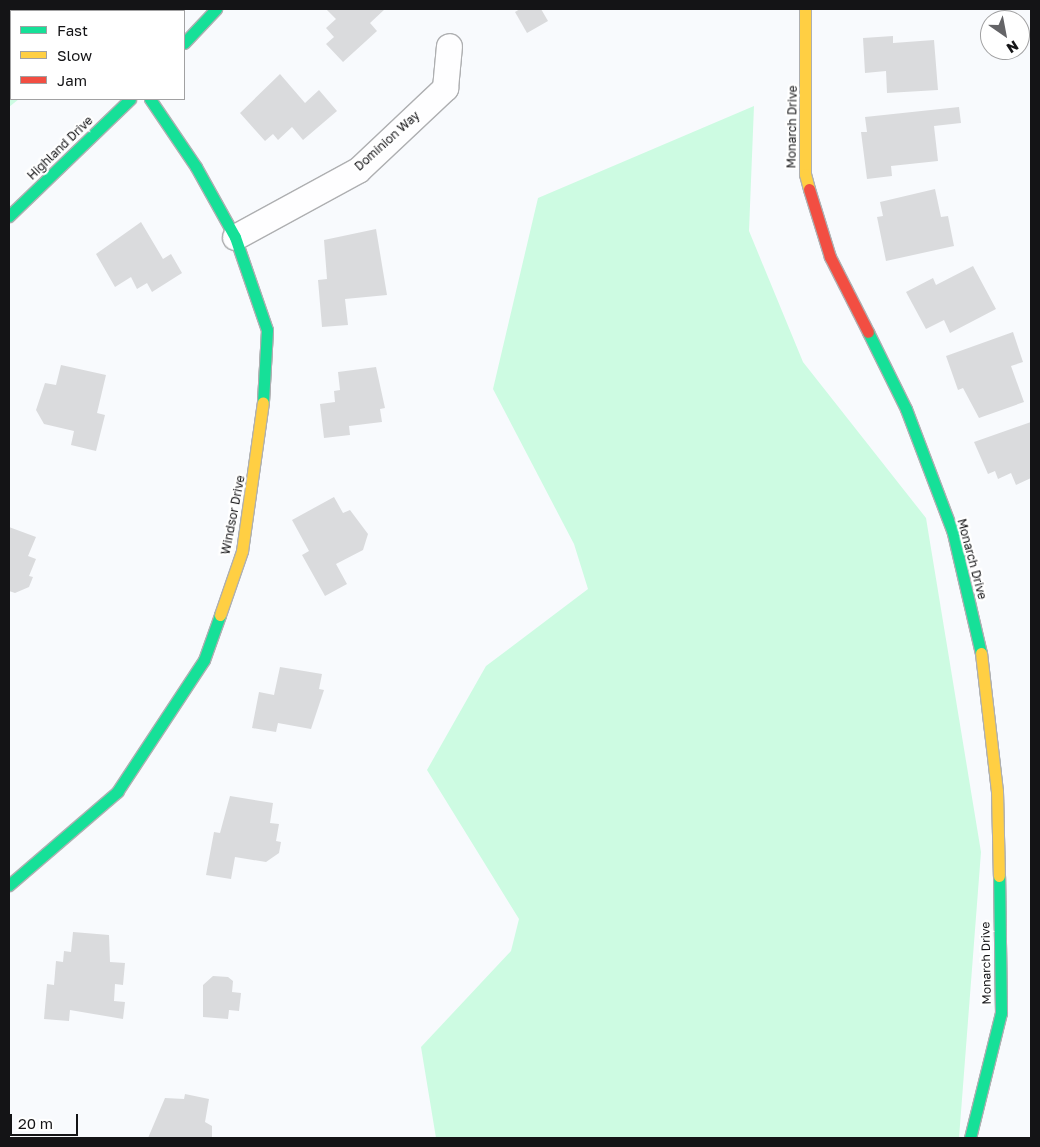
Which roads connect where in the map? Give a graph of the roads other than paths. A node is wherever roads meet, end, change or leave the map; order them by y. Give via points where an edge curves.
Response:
1 (216, 9) edge
2 (805, 9) edge
3 (185, 42) edge
4 (449, 46) dead end
5 (129, 100) edge
6 (151, 100) edge
7 (9, 216) edge
8 (235, 237) junction
9 (9, 885) edge
10 (970, 1138) edge

1 - 3 street
2 - 10 street, Monarch Drive via 805,174 830,257 906,409 953,534 982,660 997,791 1001,1013
4 - 8 street, Dominion Way via 445,88 358,170
5 - 7 street, Highland Drive
6 - 8 street, Windsor Drive via 196,167
8 - 9 street, Windsor Drive via 267,330 262,428 242,551 214,633 204,660 117,792

